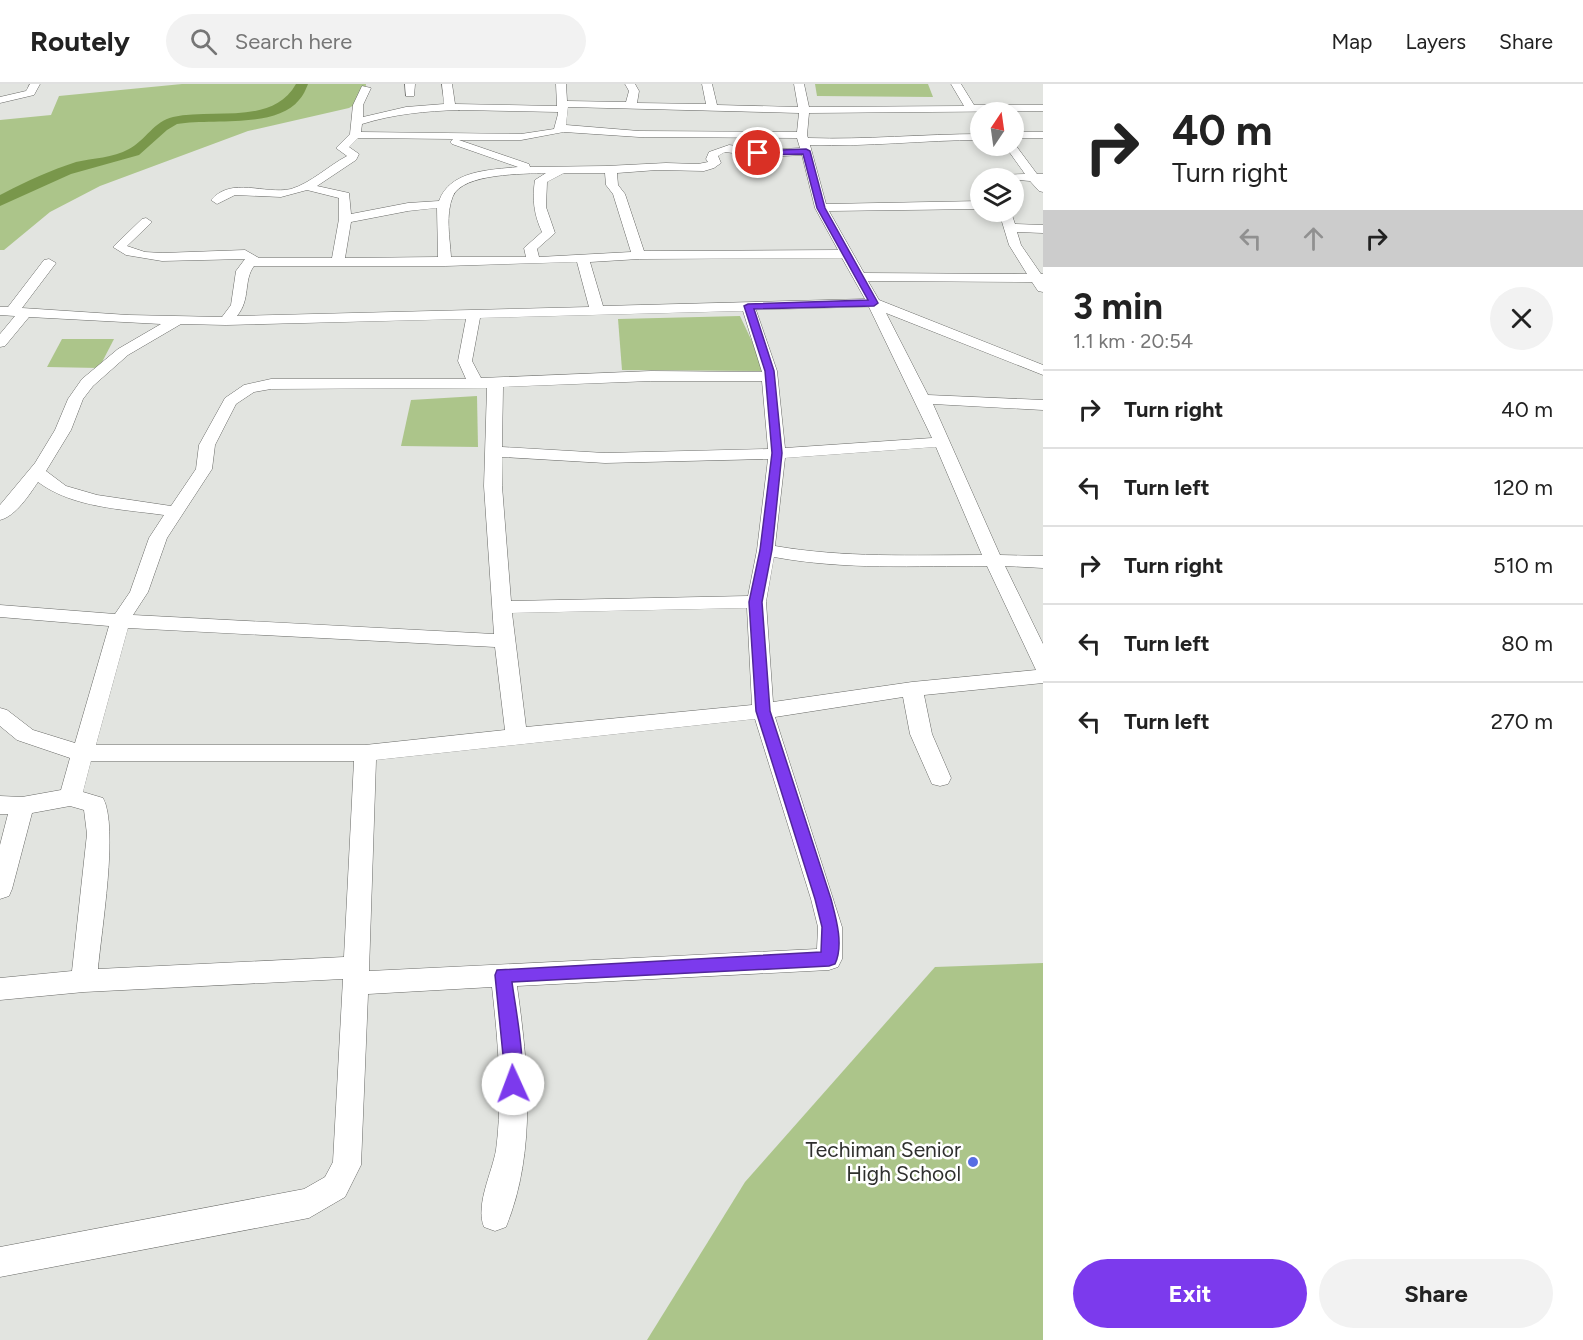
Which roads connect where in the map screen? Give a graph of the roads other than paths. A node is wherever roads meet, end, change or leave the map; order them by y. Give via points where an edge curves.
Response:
1 (35, 84) edge
2 (447, 84) edge
3 (561, 84) edge
4 (630, 84) edge
5 (707, 84) edge
6 (800, 84) edge
7 (957, 84) edge
8 (366, 88) dead end
9 (0, 100) edge
10 (631, 105) junction
11 (563, 107) junction
12 (712, 107) junction
13 (970, 107) edge
14 (450, 108) junction
15 (1043, 108) edge
16 (970, 109) edge
17 (1024, 109) edge
18 (804, 110) junction
19 (375, 116) junction
20 (357, 122) junction
21 (560, 128) junction
22 (355, 135) junction
23 (1024, 135) edge
24 (1043, 135) edge
25 (970, 137) edge
26 (445, 138) junction
27 (804, 143) junction
28 (1017, 156) edge
29 (515, 167) junction
30 (611, 169) junction
31 (561, 170) junction
32 (1024, 177) edge
33 (1039, 177) edge
34 (308, 187) junction
35 (1043, 188) edge
36 (217, 200) dead end
37 (443, 204) junction
38 (970, 205) edge
39 (821, 208) junction
40 (345, 219) junction
41 (146, 222) dead end
42 (1008, 222) edge
43 (1009, 228) junction
44 (1043, 229) edge
45 (846, 254) junction
46 (639, 255) junction
47 (582, 257) junction
48 (534, 261) junction
49 (249, 262) junction
50 (338, 262) junction
51 (445, 262) junction
52 (49, 263) dead end
53 (860, 278) junction
54 (1041, 281) edge
55 (874, 303) junction
56 (748, 306) junction
57 (597, 311) junction
58 (12, 312) edge
59 (474, 314) junction
60 (180, 320) junction
61 (226, 321) junction
62 (0, 343) edge
63 (1043, 370) edge
64 (770, 377) junction
65 (476, 383) junction
66 (495, 383) junction
67 (923, 399) junction
68 (1043, 405) edge
69 (942, 442) junction
70 (494, 451) junction
71 (777, 453) junction
72 (36, 472) junction
73 (176, 512) junction
74 (0, 515) edge
75 (766, 550) junction
76 (993, 560) junction
77 (1043, 562) edge
78 (756, 602) junction
79 (502, 607) junction
80 (0, 611) edge
81 (120, 621) junction
82 (504, 641) junction
83 (1043, 665) edge
84 (1043, 676) edge
85 (912, 689) junction
86 (763, 711) junction
87 (0, 715) edge
88 (516, 736) junction
89 (81, 753) junction
90 (365, 753) junction
91 (940, 778) dead end
92 (70, 797) junction
93 (11, 805) edge
94 (5, 849) edge
95 (0, 889) edge
96 (356, 975) junction
97 (503, 975) junction
98 (84, 981) junction
99 (0, 989) edge
100 (495, 1216) dead end
101 (0, 1262) edge

1 - 9 street via 30,93
2 - 14 street
3 - 11 street
4 - 10 street via 634,91
5 - 12 street
6 - 18 street
7 - 13 street
8 - 20 street via 358,105
10 - 11 street
10 - 12 street
11 - 14 street
11 - 21 street
12 - 18 street
14 - 19 street via 400,110
15 - 17 street
16 - 18 street
18 - 27 street
19 - 20 street
19 - 26 street
20 - 22 street
21 - 26 street via 521,137
21 - 27 street
22 - 26 street
22 - 34 street via 342,148 353,154 352,158
23 - 24 street
25 - 27 street
26 - 29 street
27 - 30 street via 758,153 719,149 713,154 715,163 706,167
27 - 39 street
28 - 33 street
29 - 31 street
29 - 37 street via 456,184
30 - 31 street
30 - 46 street via 612,185 619,194
31 - 48 street via 541,180 541,218 549,233 530,248
32 - 33 street
33 - 35 street
34 - 36 street via 276,195 234,190
34 - 40 street via 345,196
37 - 40 street
37 - 51 street
38 - 39 street
39 - 45 street
40 - 50 street
41 - 49 street via 119,247 130,254 161,258 244,254 253,258
42 - 43 street
43 - 44 street
43 - 54 street via 1015,245
45 - 46 street
45 - 53 street
46 - 47 street
47 - 48 street
47 - 57 street
48 - 51 street
49 - 50 street
49 - 61 street via 243,271 238,306
50 - 51 street
52 - 58 street
53 - 54 street
53 - 55 street
55 - 56 street
55 - 63 street
55 - 67 street
56 - 57 street
56 - 64 street
57 - 59 street
58 - 60 street
58 - 62 street
59 - 61 street
59 - 65 street via 465,361
60 - 61 street
60 - 72 street via 126,349 95,376 77,396 64,429
64 - 66 street via 651,376
64 - 71 street
65 - 66 street
65 - 73 street via 271,384 249,388 230,401 220,417 207,445 204,469
66 - 70 street
67 - 68 street
67 - 69 street
69 - 71 street
69 - 76 street
70 - 71 street via 545,457 666,458
70 - 79 street
71 - 75 street
72 - 73 street via 60,490 96,500
72 - 74 street
73 - 81 street via 158,538 139,592
75 - 76 street via 823,559
75 - 78 street
76 - 77 street
76 - 83 street
78 - 79 street
78 - 86 street
79 - 82 street
80 - 81 street
81 - 82 street
81 - 89 street
82 - 88 street
84 - 85 street
85 - 86 street
85 - 91 street via 921,734
86 - 88 street
86 - 97 street via 823,899 830,927 829,959
87 - 89 street via 25,735
88 - 90 street
89 - 90 street
89 - 92 street
90 - 96 street
92 - 93 street
92 - 98 street via 95,804 99,834
93 - 94 street
94 - 95 street
96 - 97 street
96 - 98 street
96 - 101 street via 347,1165 335,1187 309,1203
97 - 100 street via 513,1103 510,1149
98 - 99 street

